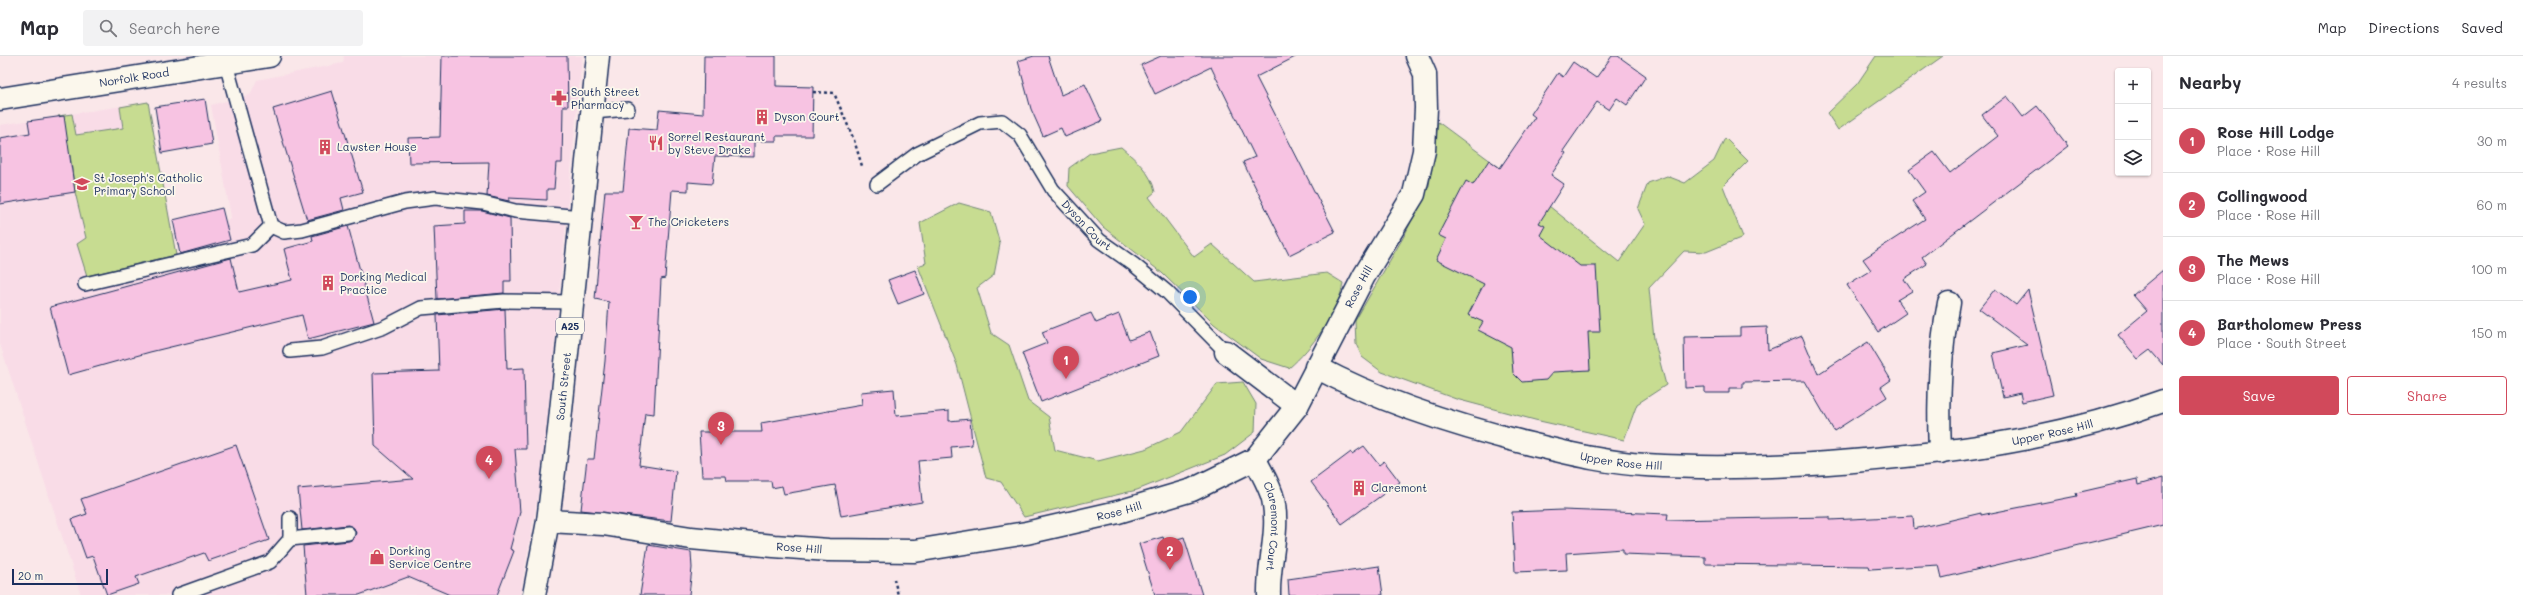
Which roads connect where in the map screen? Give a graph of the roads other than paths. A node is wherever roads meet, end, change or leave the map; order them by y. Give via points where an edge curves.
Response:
1 (269, 56) edge
2 (598, 56) edge
3 (1425, 62) edge
4 (226, 64) junction
5 (0, 99) edge
6 (628, 109) dead end
7 (593, 112) junction
8 (877, 184) road end
9 (582, 217) junction
10 (271, 226) junction
11 (85, 284) dead end
12 (572, 302) junction
13 (1949, 303) dead end
14 (290, 351) dead end
15 (1226, 352) joint
16 (1316, 367) junction
17 (2163, 401) edge
18 (1296, 406) junction
19 (1940, 453) junction
20 (1255, 459) junction
21 (290, 518) dead end
22 (548, 521) junction
23 (348, 533) dead end
24 (290, 539) junction
25 (178, 595) edge
26 (534, 595) edge
27 (1269, 595) edge

1 - 4 street, Norfolk Road
2 - 7 street, South Street / A25
3 - 16 street, Rose Hill via 1424,151 1414,194 1364,276
4 - 5 street, Norfolk Road
4 - 10 lane
6 - 7 lane
7 - 9 street, South Street / A25
8 - 15 lane, Dyson Court via 917,154 980,123 1002,121 1020,134 1053,190 1099,240 1167,292
9 - 10 lane via 515,211 483,203 435,198 405,202 302,230 284,232
9 - 12 street, South Street / A25
10 - 11 lane via 252,245
12 - 14 lane via 504,301 421,308 384,327 322,348
12 - 22 street, South Street / A25
13 - 19 street via 1942,341
15 - 18 street, Dyson Court
16 - 18 street, Rose Hill
16 - 19 street, Upper Rose Hill via 1344,382 1487,433 1597,459 1644,465 1799,467
17 - 19 street, Upper Rose Hill via 2116,418 2020,441
18 - 20 street, Rose Hill
20 - 22 street, Rose Hill via 1192,490 1118,512 1026,533 915,551 828,550 774,546 691,538 604,524
20 - 27 street, Claremont Court via 1273,498 1276,531 1269,575
21 - 24 lane
22 - 26 street, South Street / A25
23 - 24 lane
24 - 25 lane via 270,562

